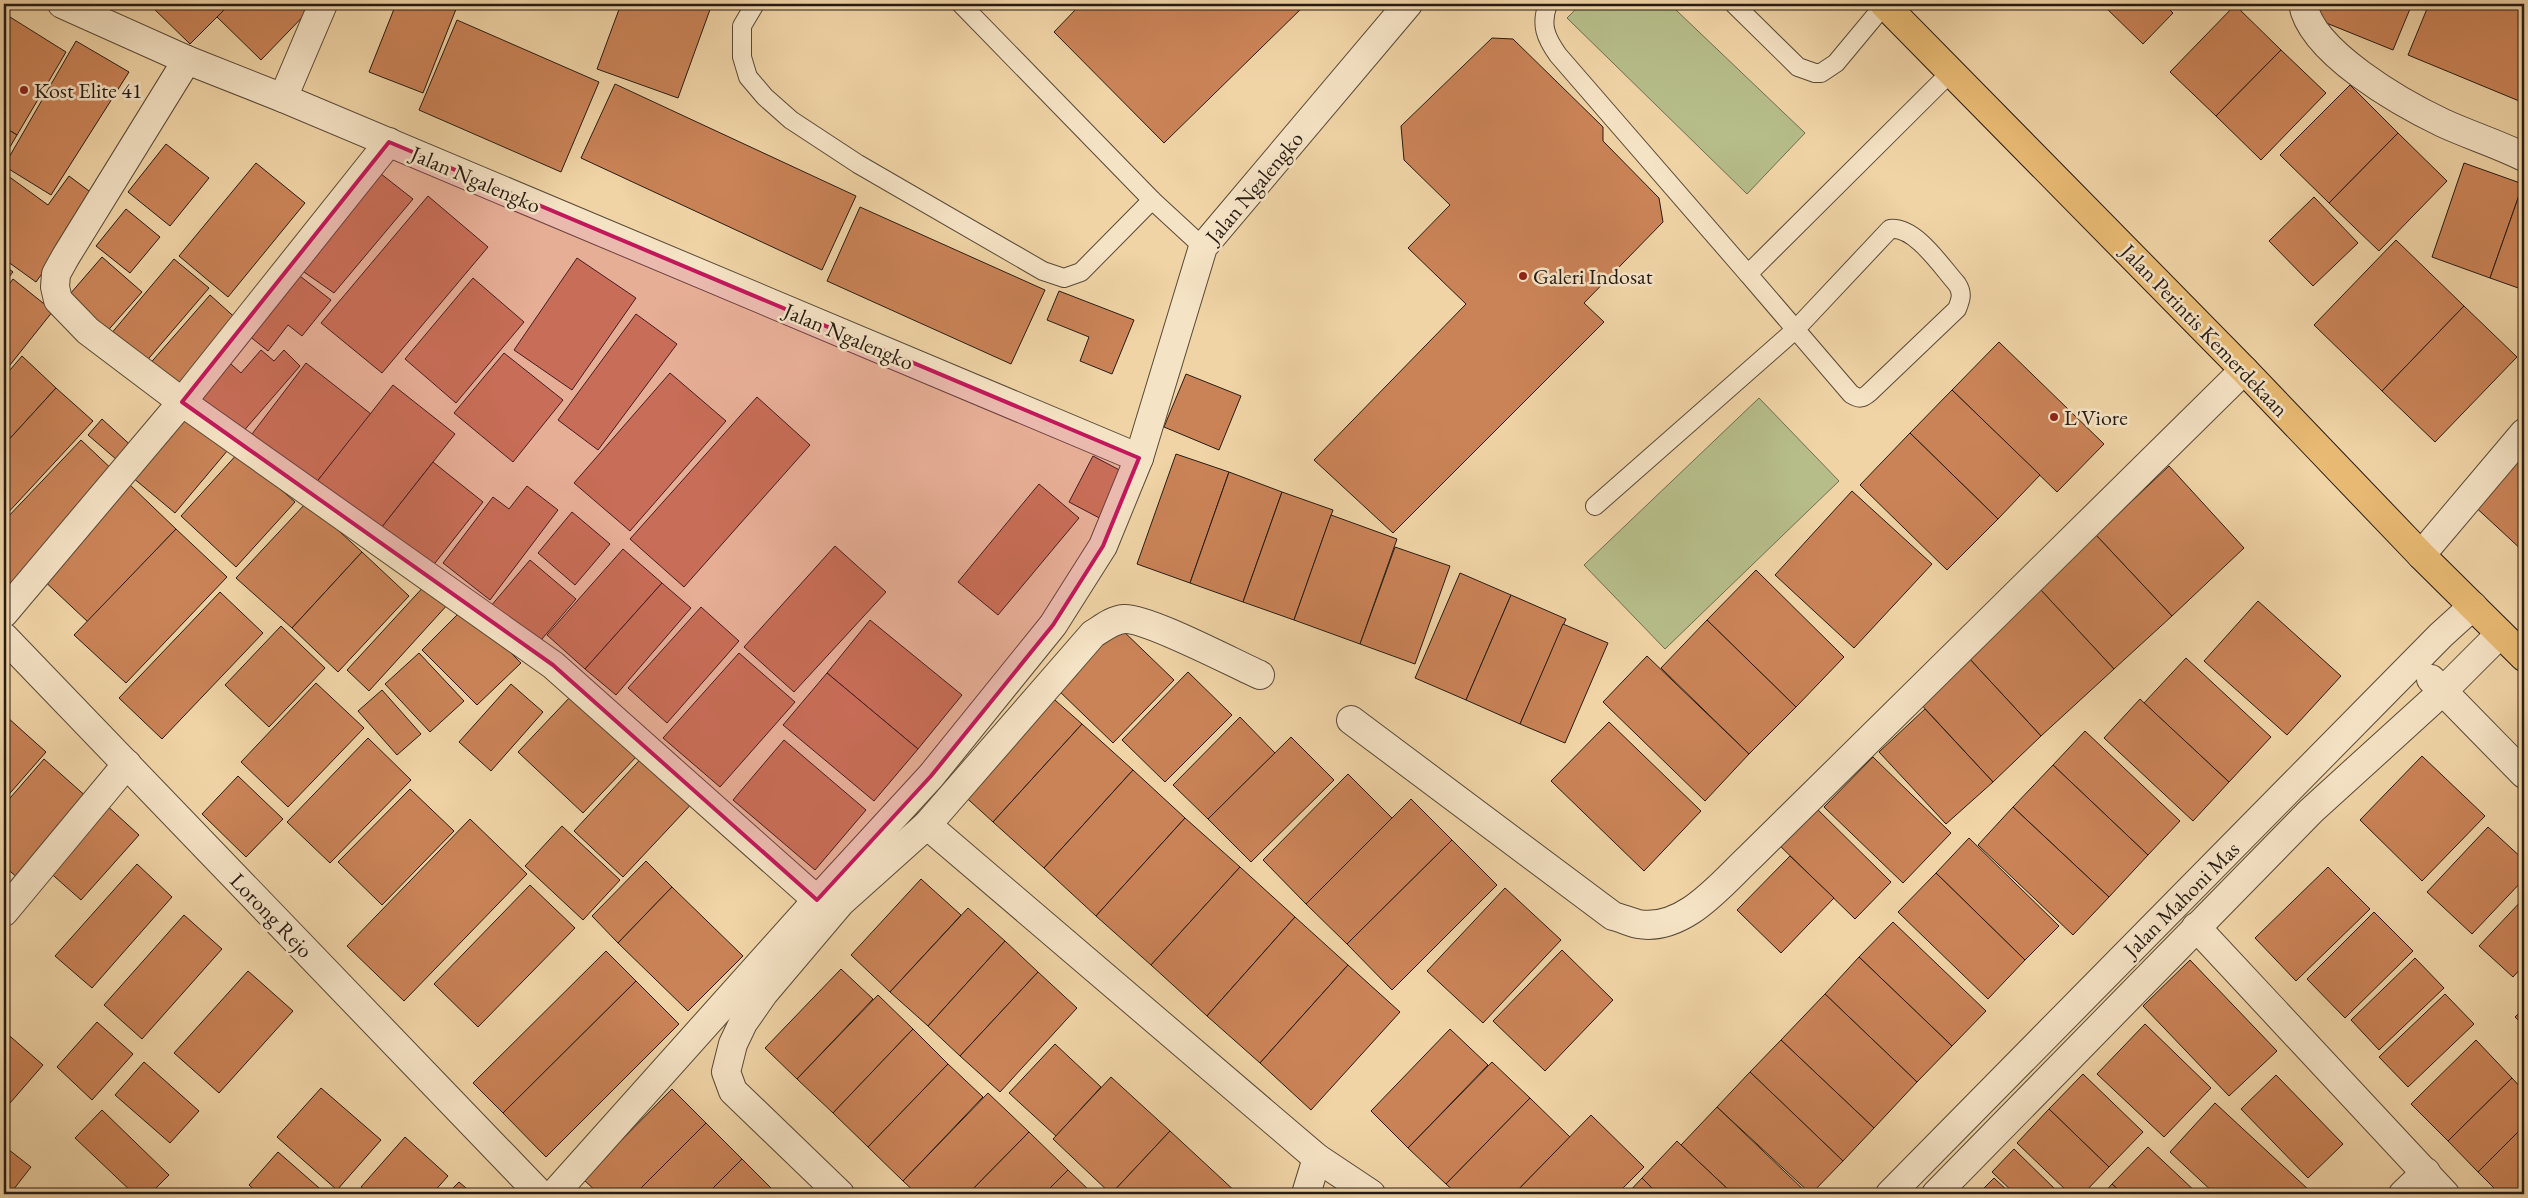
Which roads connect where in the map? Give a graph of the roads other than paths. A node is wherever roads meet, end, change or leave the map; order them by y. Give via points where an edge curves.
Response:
1 (62, 4) edge
2 (323, 4) edge
3 (756, 4) edge
4 (961, 4) edge
5 (1408, 4) edge
6 (1548, 4) edge
7 (1734, 4) edge
8 (1885, 4) edge
9 (2304, 4) edge
10 (187, 60) junction
11 (1952, 70) junction
12 (283, 98) junction
13 (389, 142) junction
14 (2524, 157) edge
15 (1152, 200) junction
16 (1203, 247) junction
17 (1748, 274) junction
18 (1795, 330) junction
19 (2244, 370) junction
20 (182, 402) junction
21 (2524, 433) edge
22 (1139, 458) junction
23 (1595, 506) dead end
24 (2421, 555) junction
25 (2473, 606) junction
26 (4, 613) edge
27 (2500, 634) junction
28 (4, 637) edge
29 (2524, 657) edge
30 (2415, 662) junction
31 (1260, 675) dead end
32 (2443, 691) junction
33 (1351, 720) dead end
34 (127, 764) junction
35 (2524, 774) edge
36 (927, 825) junction
37 (817, 900) junction
38 (4, 912) edge
39 (2196, 926) junction
40 (1318, 1158) junction
41 (2426, 1172) junction
42 (540, 1194) edge
43 (554, 1194) edge
44 (840, 1194) edge
45 (1306, 1194) edge
46 (1371, 1194) edge
47 (1890, 1194) edge
48 (1936, 1194) edge
49 (2403, 1194) edge
50 (2445, 1194) edge

1 - 10 street, Jalan Ngalengko
2 - 12 street
3 - 15 lane via 742,26 742,57 748,77 765,97 791,120 858,164 1043,271 1064,278 1081,272
4 - 15 lane
5 - 16 street, Jalan Ngalengko
6 - 17 lane via 1543,26 1546,39
7 - 8 lane via 1798,67 1815,74 1836,62
8 - 11 main road, Jalan Perintis Kemerdekaan
9 - 14 street via 2309,20 2340,60 2442,122
10 - 12 street, Jalan Ngalengko
10 - 20 street via 66,256 56,274 55,287 58,300 88,331
11 - 17 lane
11 - 19 main road, Jalan Perintis Kemerdekaan
12 - 13 street, Jalan Ngalengko
13 - 20 street
13 - 22 street, Jalan Ngalengko
15 - 16 lane
16 - 22 street, Jalan Ngalengko
17 - 18 lane
18 - 18 lane via 1851,394 1864,398 1957,309 1961,291 1913,235 1897,228 1890,229
18 - 23 lane
19 - 24 main road, Jalan Perintis Kemerdekaan
19 - 33 street via 1750,858 1695,908 1665,922 1640,924 1612,916
20 - 26 street
20 - 37 street via 553,665
21 - 24 street
22 - 37 street via 1103,546 1053,625 931,776
24 - 25 main road, Jalan Perintis Kemerdekaan
25 - 27 main road, Jalan Perintis Kemerdekaan
25 - 30 street, Jalan Mahoni Mas
27 - 29 main road, Jalan Perintis Kemerdekaan
27 - 32 street, Jalan Mahoni Mas
28 - 34 street, Lorong Rejo
30 - 32 street
30 - 47 street, Jalan Mahoni Mas
31 - 36 street via 1148,624 1126,619 1110,623 1093,634
32 - 35 street
32 - 39 street, Jalan Mahoni Mas via 2311,810
34 - 38 street
34 - 42 street, Lorong Rejo
36 - 40 street
36 - 44 street via 841,902 764,993 743,1022 726,1072 729,1084 744,1102
37 - 43 street
39 - 41 street
39 - 48 street, Jalan Mahoni Mas
40 - 45 street
40 - 46 street
41 - 49 street
41 - 50 street

